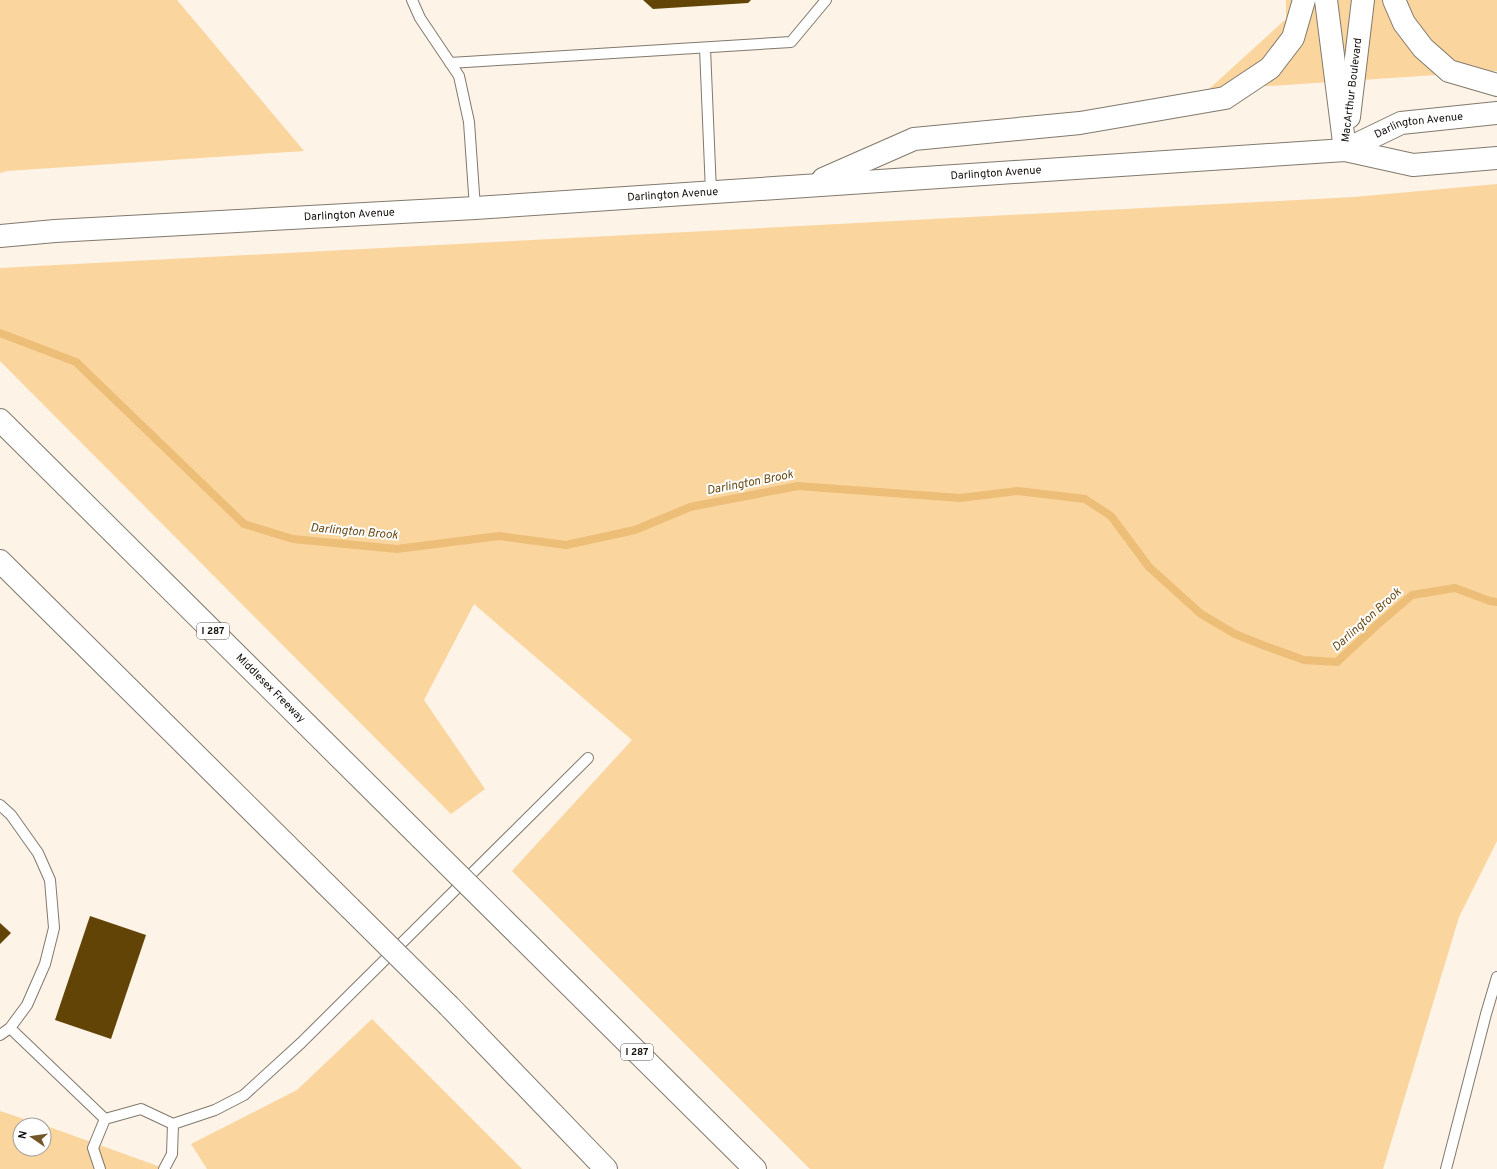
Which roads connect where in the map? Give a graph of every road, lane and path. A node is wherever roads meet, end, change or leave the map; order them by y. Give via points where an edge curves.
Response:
1 (412, 0) edge
2 (826, 0) edge
3 (1304, 0) edge
4 (1326, 0) edge
5 (1363, 0) edge
6 (1394, 0) edge
7 (705, 48) junction
8 (450, 63) junction
9 (1497, 85) edge
10 (1497, 113) edge
11 (1345, 150) junction
12 (1497, 158) edge
13 (809, 185) junction
14 (711, 192) junction
15 (475, 208) junction
16 (0, 236) edge
17 (2, 423) edge
18 (0, 561) edge
19 (588, 758) dead end
20 (0, 805) edge
21 (1497, 977) edge
22 (10, 1028) junction
23 (0, 1035) edge
24 (105, 1119) junction
25 (173, 1124) junction
26 (100, 1169) edge
27 (164, 1169) edge
28 (606, 1169) edge
29 (755, 1169) edge
30 (1446, 1169) edge

1 - 8 lane via 420,18
2 - 7 lane via 791,42
3 - 13 main road via 1294,38 1270,68 1225,98 1080,123 914,139
4 - 11 main road, MacArthur Boulevard
5 - 11 main road, MacArthur Boulevard
6 - 9 main road via 1404,23 1422,48 1449,71
7 - 8 lane
7 - 14 lane
8 - 15 lane via 459,76 469,122
10 - 11 main road, Darlington Avenue via 1401,123
11 - 12 main road, Darlington Avenue via 1413,165
11 - 13 main road, Darlington Avenue
13 - 14 main road, Darlington Avenue
14 - 15 main road, Darlington Avenue
15 - 16 main road, Darlington Avenue
17 - 29 main road, Middlesex Freeway / I 287, bridge
18 - 28 main road, bridge via 478,1035
19 - 25 lane via 301,1043 244,1095 215,1110
20 - 22 lane via 38,853 47,873 50,880 54,928 45,964 27,1005
21 - 30 lane
22 - 23 lane
22 - 24 lane
24 - 25 lane via 141,1109
24 - 26 lane via 93,1148
25 - 27 lane via 172,1154

